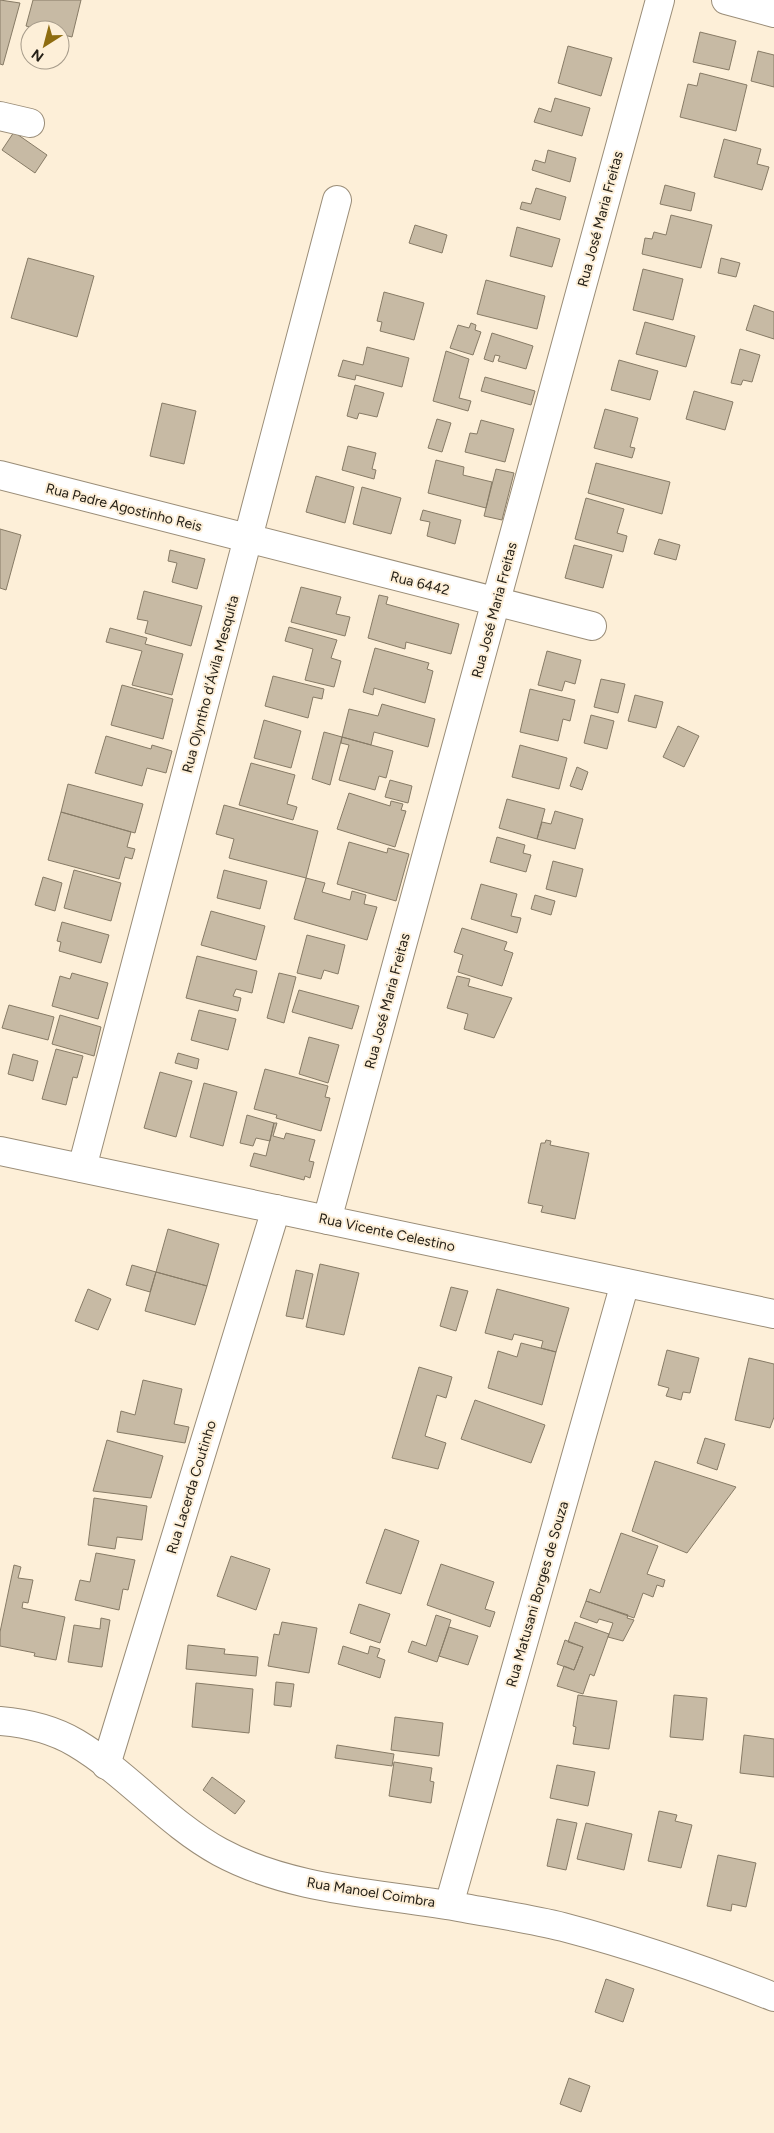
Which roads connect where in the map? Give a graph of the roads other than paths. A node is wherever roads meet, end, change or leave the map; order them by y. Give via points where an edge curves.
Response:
1 (660, 0) edge
2 (726, 0) edge
3 (774, 13) edge
4 (0, 116) edge
5 (30, 123) dead end
6 (337, 200) dead end
7 (0, 475) edge
8 (248, 538) junction
9 (496, 602) junction
10 (592, 626) dead end
11 (0, 1151) edge
12 (82, 1168) junction
13 (276, 1208) junction
14 (327, 1220) junction
15 (626, 1283) junction
16 (774, 1314) edge
17 (0, 1721) edge
18 (106, 1765) junction
19 (449, 1905) junction
20 (774, 1997) edge

1 - 9 street, Rua José Maria Freitas
2 - 3 street
4 - 5 street
6 - 8 street, Rua Olyntho d'Ávila Mesquita
7 - 8 street, Rua Padre Agostinho Reis
8 - 9 street, Rua 6442
8 - 12 street, Rua Olyntho d'Ávila Mesquita
9 - 10 street, Rua 6442
9 - 14 street, Rua José Maria Freitas
11 - 12 street, Rua Vicente Celestino
12 - 13 street, Rua Vicente Celestino
13 - 14 street, Rua Vicente Celestino
13 - 18 street, Rua Lacerda Coutinho
14 - 15 street, Rua Vicente Celestino
15 - 16 street, Rua Vicente Celestino
15 - 19 street, Rua Matusani Borges de Souza
17 - 18 street, Rua Manoel Coimbra via 39,1728 75,1742
18 - 19 street, Rua Manoel Coimbra via 190,1832 220,1852 264,1872 312,1884
19 - 20 street, Rua Manoel Coimbra via 560,1926 630,1946

